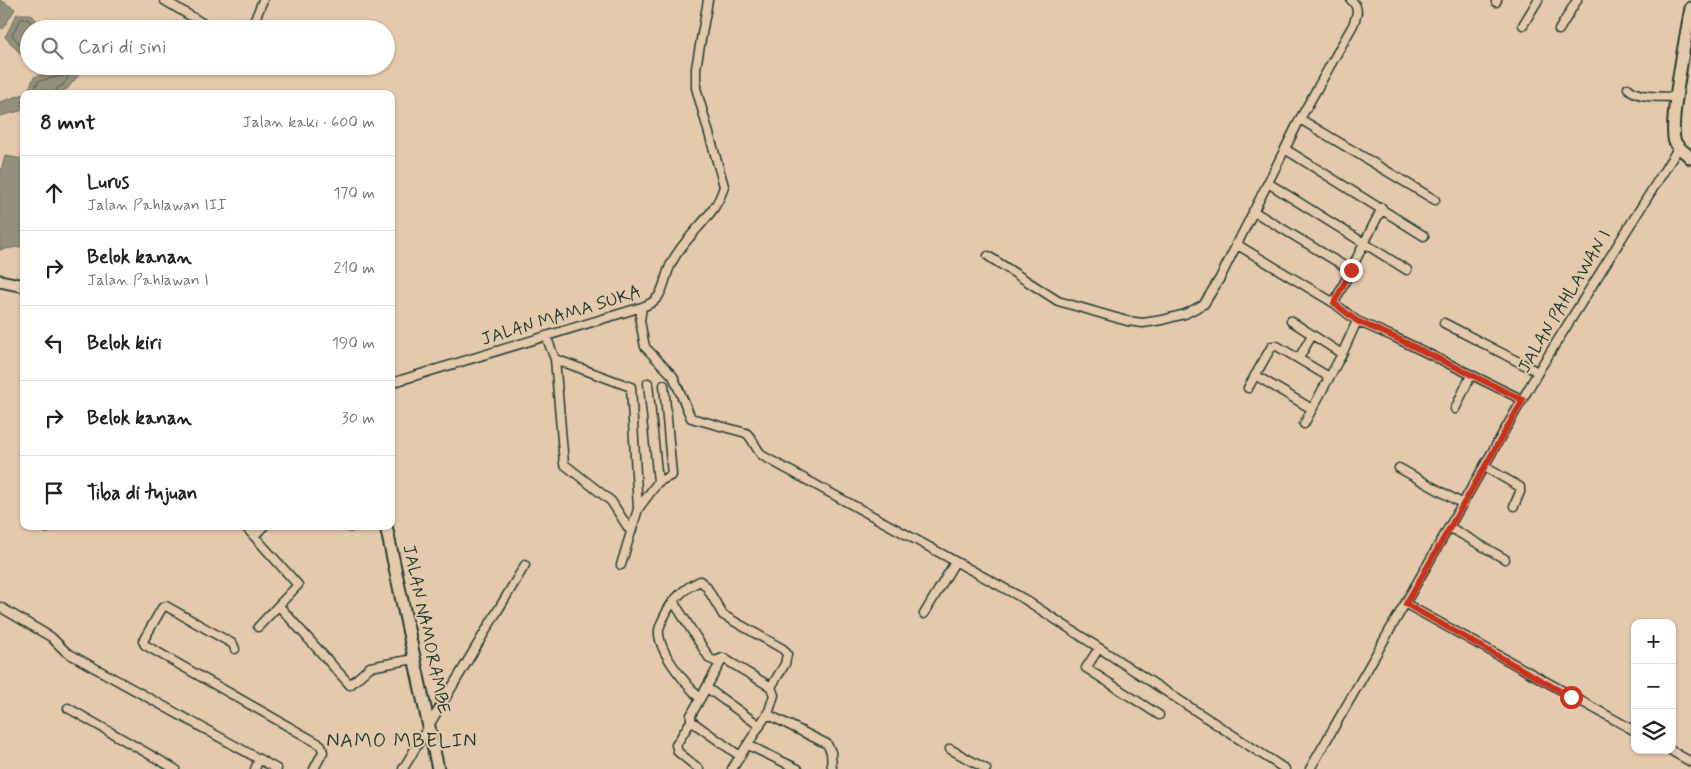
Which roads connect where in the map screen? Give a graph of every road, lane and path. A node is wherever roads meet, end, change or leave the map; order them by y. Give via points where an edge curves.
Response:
1 (164, 0) edge
2 (263, 0) edge
3 (708, 0) edge
4 (1350, 0) edge
5 (1538, 0) edge
6 (1577, 0) edge
7 (1691, 8) edge
8 (197, 20) edge
9 (255, 20) edge
10 (1523, 25) dead end
11 (1559, 30) dead end
12 (1628, 88) dead end
13 (1676, 97) junction
14 (1300, 120) junction
15 (1679, 147) junction
16 (1285, 149) junction
17 (1691, 158) edge
18 (1268, 183) junction
19 (1434, 200) dead end
20 (1382, 208) junction
21 (1253, 210) junction
22 (1424, 236) dead end
23 (1365, 242) junction
24 (1236, 244) junction
25 (988, 256) dead end
26 (1351, 270) junction
27 (1407, 270) dead end
28 (0, 281) edge
29 (20, 285) edge
30 (1334, 303) junction
31 (642, 307) junction
32 (1291, 321) dead end
33 (1357, 321) junction
34 (1444, 322) dead end
35 (546, 336) junction
36 (1312, 336) junction
37 (1342, 354) junction
38 (1299, 358) junction
39 (555, 359) junction
40 (1538, 372) junction
41 (1471, 374) junction
42 (1255, 375) junction
43 (1329, 377) junction
44 (395, 380) edge
45 (648, 383) dead end
46 (664, 385) dead end
47 (1248, 388) dead end
48 (1523, 400) junction
49 (1312, 409) junction
50 (1455, 409) dead end
51 (1304, 424) dead end
52 (1485, 467) junction
53 (1399, 468) dead end
54 (658, 482) junction
55 (1463, 504) junction
56 (1514, 506) dead end
57 (638, 509) junction
58 (1449, 527) junction
59 (249, 530) edge
60 (260, 530) edge
61 (387, 530) edge
62 (631, 532) junction
63 (254, 536) junction
64 (1505, 559) dead end
65 (955, 562) junction
66 (621, 565) dead end
67 (525, 566) dead end
68 (673, 601) junction
69 (1406, 604) junction
70 (279, 606) junction
71 (0, 608) edge
72 (924, 614) dead end
73 (258, 627) dead end
74 (1099, 648) junction
75 (235, 649) dead end
76 (722, 658) junction
77 (414, 659) junction
78 (771, 687) junction
79 (707, 688) junction
80 (700, 699) junction
81 (68, 708) dead end
82 (767, 714) junction
83 (1159, 715) dead end
84 (691, 721) junction
85 (430, 722) junction
86 (760, 726) junction
87 (1631, 730) edge
88 (748, 745) junction
89 (950, 749) dead end
90 (1676, 753) edge
91 (740, 756) junction
92 (259, 759) junction
93 (1691, 762) edge
94 (975, 766) edge
95 (175, 769) edge
96 (255, 769) edge
97 (277, 769) edge
98 (314, 769) edge
99 (403, 769) edge
100 (438, 769) edge
101 (700, 769) edge
102 (732, 769) edge
103 (798, 769) edge
104 (832, 769) edge
105 (986, 769) edge
106 (1285, 769) edge
107 (1310, 769) edge

1 - 8 street
2 - 9 street
3 - 31 street, JALAN MAMA SUKA via 696,68 696,88 724,186 720,200 672,261 660,298
4 - 14 street via 1356,4 1357,10 1353,25
5 - 10 street
6 - 11 street
7 - 13 main road
12 - 13 street via 1635,93
13 - 15 main road via 1674,136
14 - 16 street
14 - 19 street
15 - 17 main road
15 - 40 street, JALAN PAHLAWAN I
16 - 18 street
16 - 20 street
18 - 21 street
18 - 23 street
20 - 22 street
20 - 23 street
21 - 24 street
21 - 26 street
23 - 26 street
23 - 27 street
24 - 25 street via 1204,304 1185,314 1143,323 1098,314 1058,301
24 - 30 street
26 - 30 street
28 - 29 main road
30 - 33 street
31 - 35 street, JALAN MAMA SUKA
31 - 65 street via 640,321 645,347 674,376 691,418 746,433 763,456
32 - 36 street
33 - 37 street
33 - 41 street
34 - 40 street
35 - 39 street
35 - 44 street, JALAN MAMA SUKA
36 - 37 street
36 - 38 street
37 - 43 street
38 - 42 street via 1272,346
38 - 43 street
39 - 57 street via 631,387
39 - 62 street via 564,464 611,501
40 - 48 street, JALAN PAHLAWAN I
41 - 48 street
41 - 50 street
42 - 47 street
42 - 49 street
43 - 49 street
45 - 54 street
46 - 54 street via 672,475
48 - 52 street, JALAN PAHLAWAN I
49 - 51 street
52 - 55 street, JALAN PAHLAWAN I
52 - 56 street via 1520,487
53 - 55 street
54 - 57 street
55 - 58 street, JALAN PAHLAWAN I
57 - 62 street
58 - 64 street
58 - 69 street, JALAN PAHLAWAN I
59 - 63 street
60 - 63 street
61 - 77 main road, JALAN NAMORAMBE
62 - 66 street
63 - 70 street via 298,583 298,587
65 - 72 street
65 - 74 street via 1024,600
67 - 85 street
68 - 76 street via 710,659
68 - 78 street via 684,590 702,581 723,615 783,649 787,654 785,664
68 - 80 street via 660,625 661,643 676,670
69 - 87 street
69 - 107 street, JALAN PAHLAWAN I
70 - 73 street
70 - 77 street via 350,684 370,667
71 - 92 street via 51,637 66,652
74 - 83 street via 1086,668
74 - 106 street
75 - 98 street via 233,644 166,606 144,641 145,645 215,687 321,745 323,752
76 - 78 street
76 - 79 street
77 - 85 main road, JALAN NAMORAMBE
78 - 82 street via 774,699
79 - 80 street
79 - 86 street
80 - 84 street
81 - 95 street
82 - 86 street
82 - 104 street via 827,744
84 - 91 street
84 - 101 street via 675,748
85 - 99 street
85 - 100 main road, JALAN NAMORAMBE
86 - 88 street
88 - 91 street
88 - 103 street
89 - 94 street
90 - 93 street
91 - 102 street
92 - 96 street
92 - 97 street
94 - 105 street

